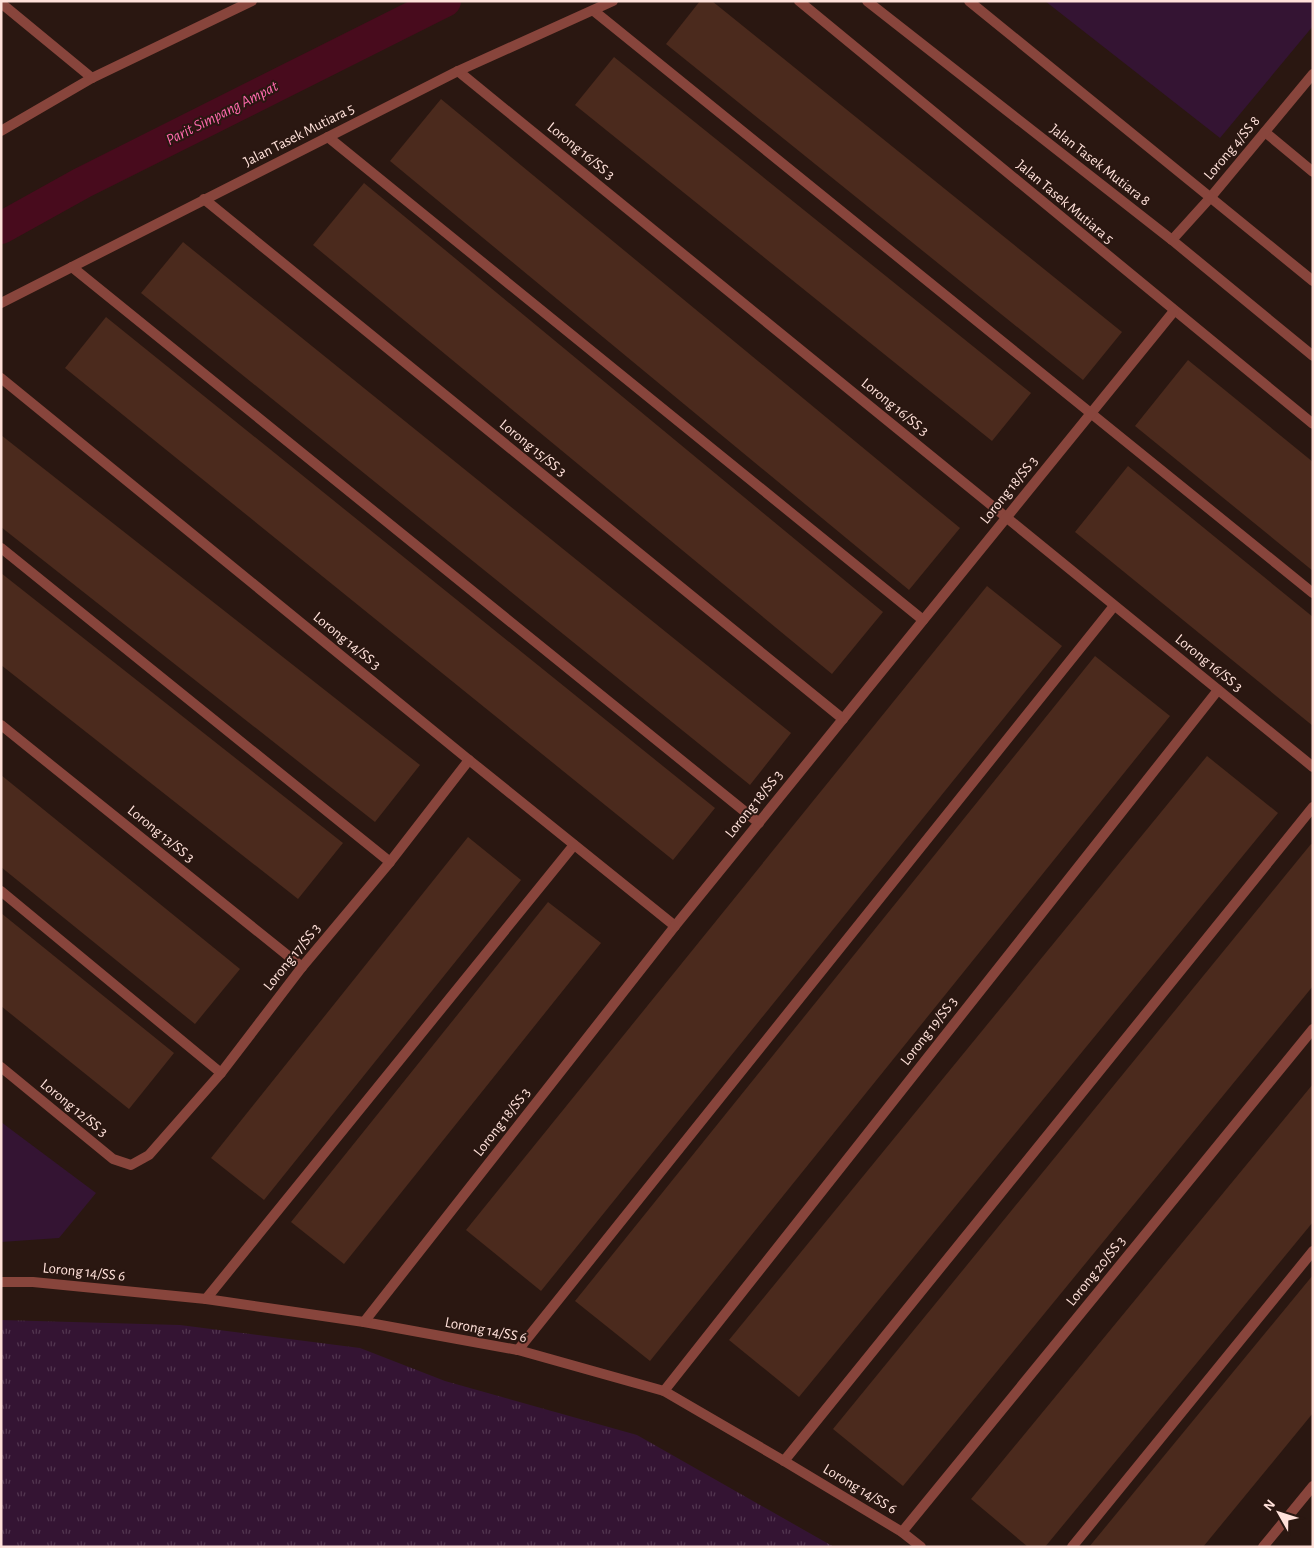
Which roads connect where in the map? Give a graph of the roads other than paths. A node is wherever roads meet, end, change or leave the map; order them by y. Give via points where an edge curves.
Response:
1 (252, 1) edge
2 (799, 1) edge
3 (867, 1) edge
4 (969, 1) edge
5 (610, 2) edge
6 (1, 3) edge
7 (594, 11) junction
8 (458, 71) junction
9 (1313, 74) edge
10 (92, 78) junction
11 (1, 131) edge
12 (1265, 132) junction
13 (328, 137) junction
14 (1313, 172) edge
15 (1210, 198) junction
16 (204, 199) junction
17 (1172, 240) junction
18 (72, 267) junction
19 (1313, 281) edge
20 (1, 303) edge
21 (1174, 311) junction
22 (1313, 356) edge
23 (1, 378) edge
24 (1091, 413) junction
25 (1313, 424) edge
26 (1006, 518) junction
27 (1, 548) edge
28 (1313, 592) edge
29 (1114, 606) junction
30 (923, 620) junction
31 (1218, 690) junction
32 (843, 719) junction
33 (1, 725) edge
34 (469, 760) junction
35 (1313, 767) edge
36 (1313, 807) edge
37 (759, 822) junction
38 (574, 845) junction
39 (390, 862) junction
40 (1, 891) edge
41 (675, 926) junction
42 (302, 967) junction
43 (1313, 1029) edge
44 (1, 1067) edge
45 (221, 1073) junction
46 (131, 1165) joint
47 (1313, 1252) edge
48 (1, 1282) edge
49 (206, 1299) junction
50 (364, 1322) junction
51 (518, 1350) junction
52 (664, 1391) junction
53 (784, 1461) junction
54 (1313, 1486) edge
55 (902, 1532) junction
56 (921, 1547) edge
57 (1072, 1547) edge
58 (1263, 1547) edge

1 - 10 street
2 - 21 street, Jalan Tasek Mutiara 5
3 - 17 street, Jalan Tasek Mutiara 8
4 - 15 street
5 - 7 street, Jalan Tasek Mutiara 5
6 - 10 street
7 - 8 street, Jalan Tasek Mutiara 5
7 - 24 street
8 - 13 street, Jalan Tasek Mutiara 5
8 - 26 street, Lorong 16/SS 3
9 - 12 street, Lorong 4/SS 8
10 - 11 street
12 - 14 street
12 - 15 street, Lorong 4/SS 8
13 - 16 street, Jalan Tasek Mutiara 5
13 - 30 street
15 - 17 street, Lorong 4/SS 8
15 - 19 street
16 - 18 street, Jalan Tasek Mutiara 5
16 - 32 street, Lorong 15/SS 3
17 - 22 street, Jalan Tasek Mutiara 8
18 - 20 street, Jalan Tasek Mutiara 5
18 - 37 street
21 - 24 street, Lorong 18/SS 3
21 - 25 street, Jalan Tasek Mutiara 5
23 - 34 street, Lorong 14/SS 3
24 - 26 street, Lorong 18/SS 3
24 - 28 street
26 - 29 street, Lorong 16/SS 3
26 - 30 street, Lorong 18/SS 3
27 - 39 street
29 - 31 street, Lorong 16/SS 3
29 - 51 street
30 - 32 street, Lorong 18/SS 3
31 - 35 street, Lorong 16/SS 3
31 - 52 street, Lorong 19/SS 3
32 - 37 street, Lorong 18/SS 3
33 - 42 street, Lorong 13/SS 3
34 - 38 street, Lorong 14/SS 3
34 - 39 street, Lorong 17/SS 3
36 - 53 street
37 - 41 street, Lorong 18/SS 3
38 - 41 street, Lorong 14/SS 3
38 - 49 street
39 - 42 street, Lorong 17/SS 3
40 - 45 street
41 - 50 street, Lorong 18/SS 3
42 - 45 street, Lorong 17/SS 3
43 - 55 street, Lorong 20/SS 3
44 - 46 street, Lorong 12/SS 3 via 114,1159
45 - 46 street, Lorong 17/SS 3 via 149,1155
47 - 57 street
48 - 49 street, Lorong 14/SS 6 via 33,1282
49 - 50 street, Lorong 14/SS 6
50 - 51 street, Lorong 14/SS 6
51 - 52 street, Lorong 14/SS 6
52 - 53 street, Lorong 14/SS 6
53 - 55 street, Lorong 14/SS 6
54 - 58 street
55 - 56 street, Lorong 14/SS 6

